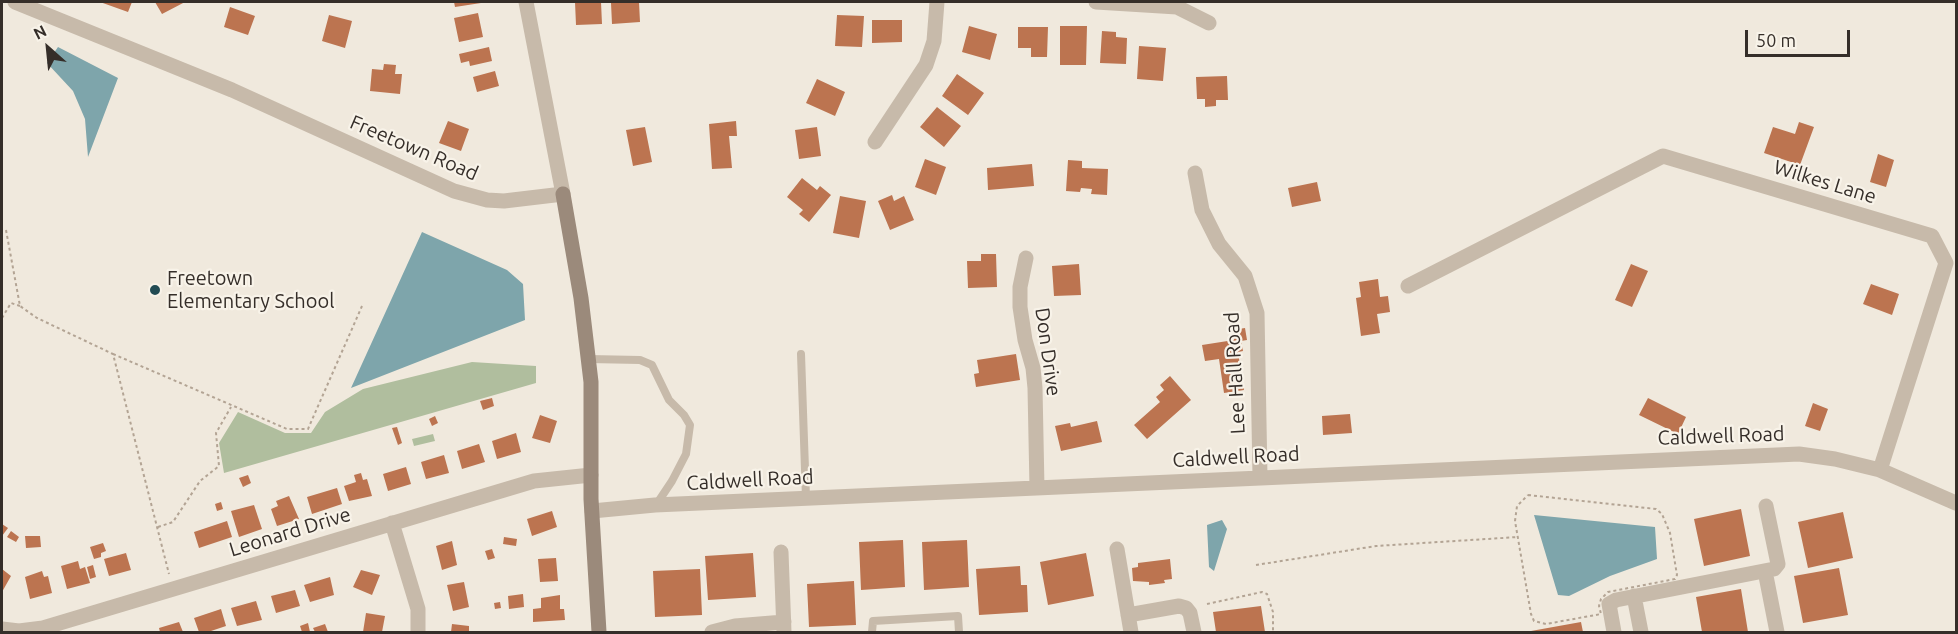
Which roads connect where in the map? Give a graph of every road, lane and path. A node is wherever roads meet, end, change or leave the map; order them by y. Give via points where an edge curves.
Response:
1 (15, 2) edge
2 (526, 2) edge
3 (937, 2) edge
4 (1096, 2) edge
5 (1209, 23) dead end
6 (875, 141) dead end
7 (1195, 173) dead end
8 (563, 194) junction
9 (6, 230) dead end
10 (1026, 258) dead end
11 (1408, 286) dead end
12 (21, 306) junction
13 (362, 306) dead end
14 (2, 318) edge
15 (112, 354) junction
16 (801, 354) dead end
17 (589, 359) junction
18 (232, 405) junction
19 (1880, 470) junction
20 (591, 475) junction
21 (1260, 477) junction
22 (1036, 488) junction
23 (806, 498) junction
24 (1956, 503) edge
25 (655, 505) junction
26 (1766, 506) dead end
27 (592, 511) junction
28 (392, 522) junction
29 (158, 527) junction
30 (1518, 537) junction
31 (1117, 549) dead end
32 (781, 552) dead end
33 (1256, 565) dead end
34 (1769, 570) junction
35 (170, 576) dead end
36 (1634, 596) junction
37 (1208, 604) dead end
38 (1128, 615) junction
39 (784, 627) edge
40 (2, 629) edge
41 (735, 629) edge
42 (418, 633) edge
43 (599, 633) edge
44 (712, 633) edge
45 (873, 633) edge
46 (959, 633) edge
47 (1131, 633) edge
48 (1194, 633) edge
49 (1273, 633) edge
50 (1614, 633) edge
51 (1641, 633) edge
52 (1777, 633) edge

1 - 8 street, Freetown Road via 232,90 454,191 504,201
2 - 8 street
3 - 6 street via 934,41 926,65
4 - 5 street via 1177,7
7 - 21 street, Lee Hall Road via 1202,210 1220,244 1245,276 1257,313
8 - 17 street
9 - 12 path
10 - 22 street, Don Drive via 1020,307 1035,388
11 - 19 street, Wilkes Lane via 1663,156 1932,236 1946,263
12 - 14 path via 11,303
12 - 15 path via 37,318
13 - 18 path via 308,429 287,429
15 - 18 path
15 - 29 path
16 - 23 lane
17 - 20 street
17 - 25 lane via 640,360 652,365 669,400 690,425 686,454
18 - 29 path via 216,433 219,466 200,481 173,522
19 - 21 street, Caldwell Road via 1799,454
19 - 24 street
20 - 27 street
20 - 28 street, Leonard Drive via 534,481
21 - 22 street, Caldwell Road
22 - 23 street, Caldwell Road
23 - 25 street, Caldwell Road
25 - 27 street, Caldwell Road
26 - 34 street via 1778,564
27 - 43 street
28 - 40 street, Leonard Drive via 44,628
28 - 42 street via 418,609
29 - 35 path
30 - 30 path via 1531,614 1538,623 1601,614 1601,599 1608,592 1675,579 1677,575 1670,533 1662,514 1656,510 1528,495 1517,506
30 - 33 path via 1376,546
31 - 38 street
32 - 39 street
34 - 36 street
34 - 52 street
36 - 50 street via 1609,604
36 - 51 street
37 - 49 path via 1267,594 1273,612
38 - 47 street
38 - 48 street via 1179,606 1190,614
39 - 41 street
41 - 44 street
45 - 46 lane via 873,621 958,616

